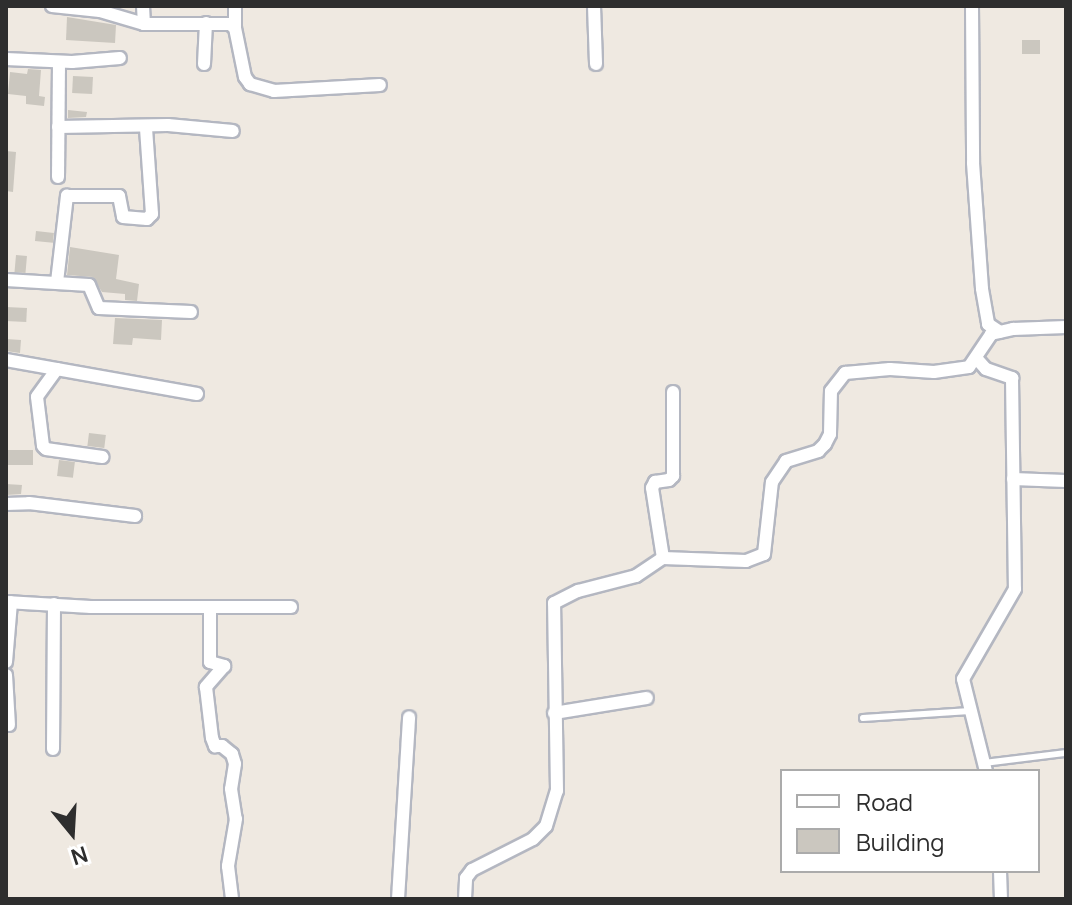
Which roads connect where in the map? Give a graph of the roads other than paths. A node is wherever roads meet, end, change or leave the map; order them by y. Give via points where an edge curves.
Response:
1 (52, 6) edge
2 (143, 6) edge
3 (235, 6) edge
4 (594, 6) edge
5 (972, 6) edge
6 (206, 23) junction
7 (144, 24) junction
8 (235, 28) junction
9 (120, 58) dead end
10 (6, 59) edge
11 (59, 62) junction
12 (204, 64) dead end
13 (596, 64) dead end
14 (380, 85) dead end
15 (58, 127) junction
16 (146, 128) junction
17 (233, 131) dead end
18 (58, 177) dead end
19 (6, 280) edge
20 (57, 282) junction
21 (191, 312) dead end
22 (1066, 327) edge
23 (1000, 332) junction
24 (977, 359) junction
25 (6, 360) edge
26 (57, 369) junction
27 (673, 392) dead end
28 (197, 394) dead end
29 (102, 457) dead end
30 (1013, 479) junction
31 (1066, 481) edge
32 (6, 504) edge
33 (135, 516) dead end
34 (663, 558) junction
35 (9, 602) edge
36 (54, 604) junction
37 (210, 607) junction
38 (291, 607) dead end
39 (6, 662) edge
40 (6, 675) edge
41 (647, 698) dead end
42 (970, 711) junction
43 (554, 713) junction
44 (409, 717) dead end
45 (863, 718) dead end
46 (9, 725) dead end
47 (53, 749) dead end
48 (1066, 753) edge
49 (985, 767) edge
50 (1000, 873) edge
51 (232, 899) edge
52 (398, 899) edge
53 (465, 899) edge
54 (1001, 899) edge

1 - 7 street via 100,11
2 - 7 street
3 - 8 street
4 - 13 street
5 - 23 street via 973,163 982,289 988,324
6 - 7 street
6 - 8 street
6 - 12 street
8 - 14 street via 250,84 274,91
9 - 11 street
10 - 11 street
11 - 15 street
15 - 16 street
15 - 18 street
16 - 17 street
16 - 20 street via 152,214 147,219 123,217 119,196 67,196
19 - 20 street
20 - 21 street via 89,285 99,308
22 - 23 street
23 - 24 street via 991,334
24 - 30 street via 986,369 1012,378
24 - 34 street via 969,367 934,372 845,373 831,391 825,444 786,461 772,482 764,554 746,561
25 - 26 street
26 - 28 street
26 - 29 street via 37,397 43,446
27 - 34 street via 673,476 652,488
30 - 31 street
30 - 42 street via 1015,589 965,672
32 - 33 street
34 - 43 street via 636,576 554,603
35 - 36 street
35 - 39 street
36 - 37 street
36 - 47 street
37 - 38 street
37 - 51 street via 210,662 224,666 206,687 212,738 215,746 232,754 235,764 231,789 236,819 228,866
40 - 46 street
41 - 43 street
42 - 45 lane
42 - 49 street
43 - 53 street via 557,791 546,826 533,839 472,870
44 - 52 street
48 - 49 lane
50 - 54 street

